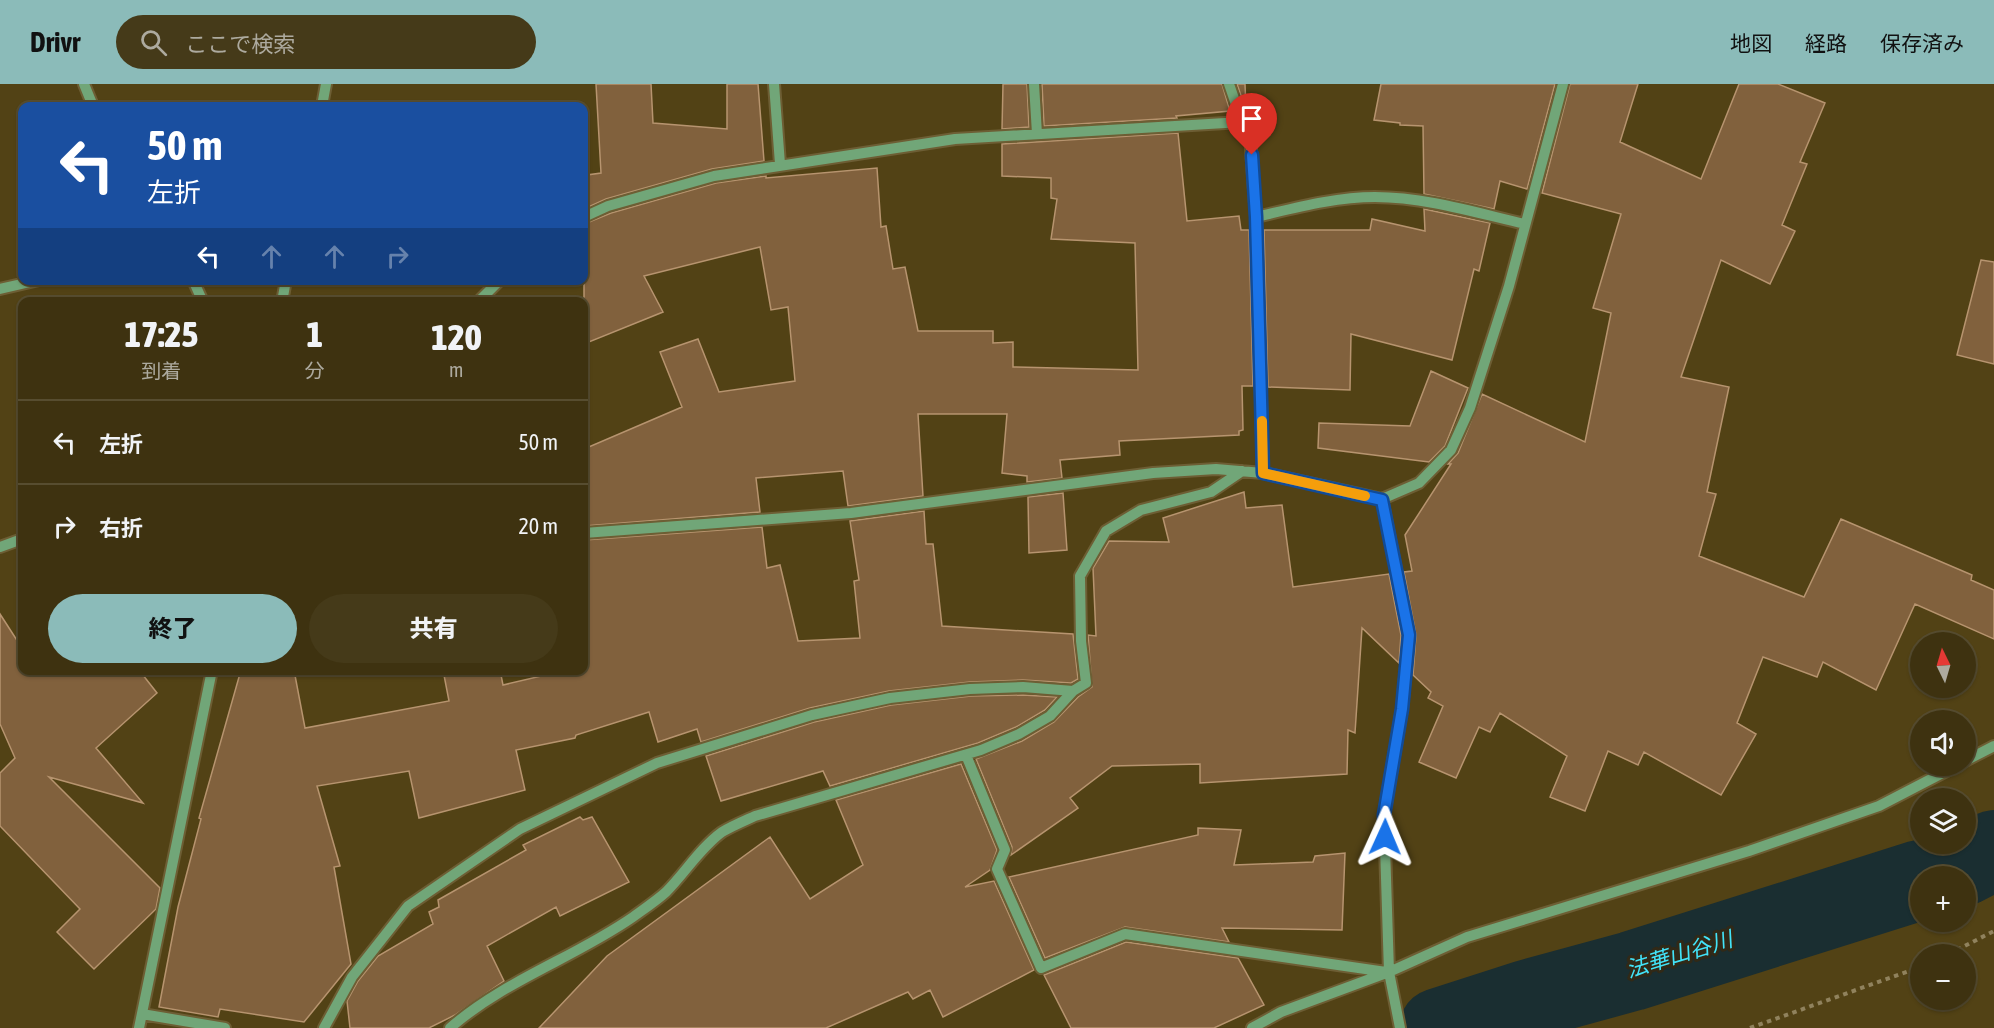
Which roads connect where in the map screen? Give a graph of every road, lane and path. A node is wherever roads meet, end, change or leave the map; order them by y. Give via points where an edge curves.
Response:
1 (84, 84) edge
2 (326, 84) edge
3 (774, 84) edge
4 (1034, 84) edge
5 (1229, 84) edge
6 (1563, 84) edge
7 (91, 102) edge
8 (323, 102) edge
9 (1242, 122) junction
10 (1037, 134) junction
11 (780, 164) junction
12 (588, 215) edge
13 (1256, 217) junction
14 (1526, 224) junction
15 (18, 285) edge
16 (495, 285) edge
17 (0, 289) edge
18 (483, 297) edge
19 (1242, 471) junction
20 (1263, 473) junction
21 (1382, 500) junction
22 (588, 533) edge
23 (18, 540) edge
24 (0, 547) edge
25 (211, 675) edge
26 (1073, 691) junction
27 (1994, 746) edge
28 (966, 755) junction
29 (1976, 755) edge
30 (1937, 776) edge
31 (1994, 931) edge
32 (1969, 944) edge
33 (1910, 971) edge
34 (1389, 972) junction
35 (142, 1014) junction
36 (1400, 1026) edge
37 (139, 1028) edge
38 (225, 1028) edge
39 (324, 1028) edge
40 (450, 1028) edge
41 (1252, 1028) edge
42 (1750, 1028) edge

1 - 7 street
2 - 8 street
3 - 11 street
4 - 10 street
5 - 9 street
6 - 14 street
9 - 10 street
9 - 13 street via 1250,135
10 - 11 street via 955,139
11 - 12 street via 714,176
13 - 14 street via 1308,205 1374,197 1406,199
13 - 20 street
14 - 21 street via 1489,355 1451,450 1419,483
15 - 17 street
16 - 18 street
19 - 20 street
19 - 22 street via 1153,473 851,513
19 - 26 street via 1211,492 1141,510 1106,531 1080,576 1086,683
20 - 21 street
21 - 34 street via 1409,635 1402,709 1384,815
23 - 24 street
25 - 35 street
26 - 28 street via 1050,716
26 - 39 street via 1023,687 970,689 890,698 812,715 657,763 520,829 408,906 352,976
27 - 29 street
28 - 34 street via 1005,850 997,869 1041,968 1125,934
28 - 40 street via 755,816 722,832 666,892 634,916 518,980 473,1008
30 - 34 street via 1879,806 1749,851 1467,937
31 - 32 path
33 - 42 path
34 - 36 street
34 - 41 street via 1281,1012
35 - 37 street
35 - 38 street

